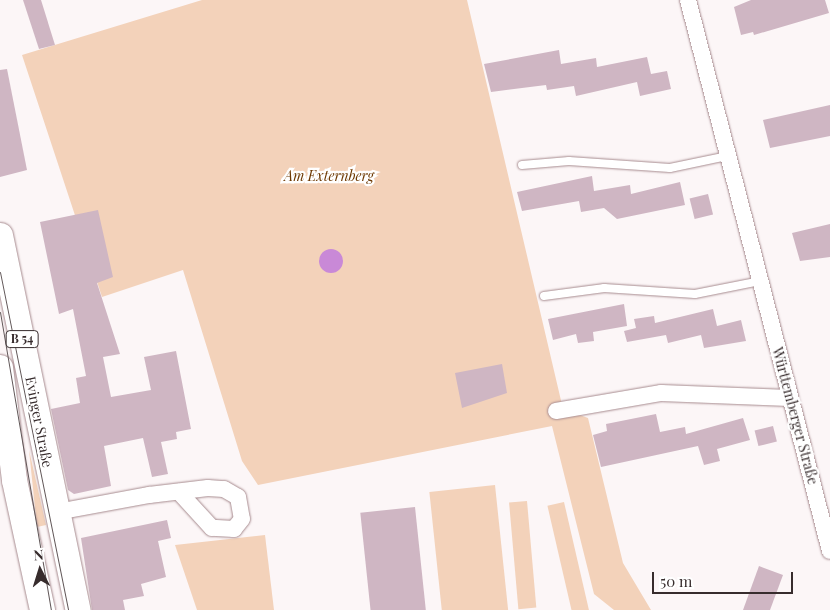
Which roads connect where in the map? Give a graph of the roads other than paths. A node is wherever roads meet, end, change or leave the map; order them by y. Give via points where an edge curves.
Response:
1 (688, 0) edge
2 (727, 156) junction
3 (522, 165) dead end
4 (0, 235) edge
5 (760, 281) junction
6 (544, 296) dead end
7 (0, 366) edge
8 (789, 398) junction
9 (556, 411) dead end
10 (179, 492) dead end
11 (57, 512) junction
12 (830, 551) edge
13 (42, 610) edge
14 (78, 610) edge

1 - 2 street, Württemberger Straße
2 - 3 lane via 670,168 569,161
2 - 5 street, Württemberger Straße
4 - 11 main road, Evinger Straße / B 54
5 - 6 lane via 695,294 604,288
5 - 8 street, Württemberger Straße
7 - 13 main road, Evinger Straße / B 54 via 14,480
8 - 9 street via 661,393
8 - 12 street, Württemberger Straße
10 - 11 street
11 - 14 main road, Evinger Straße / B 54

